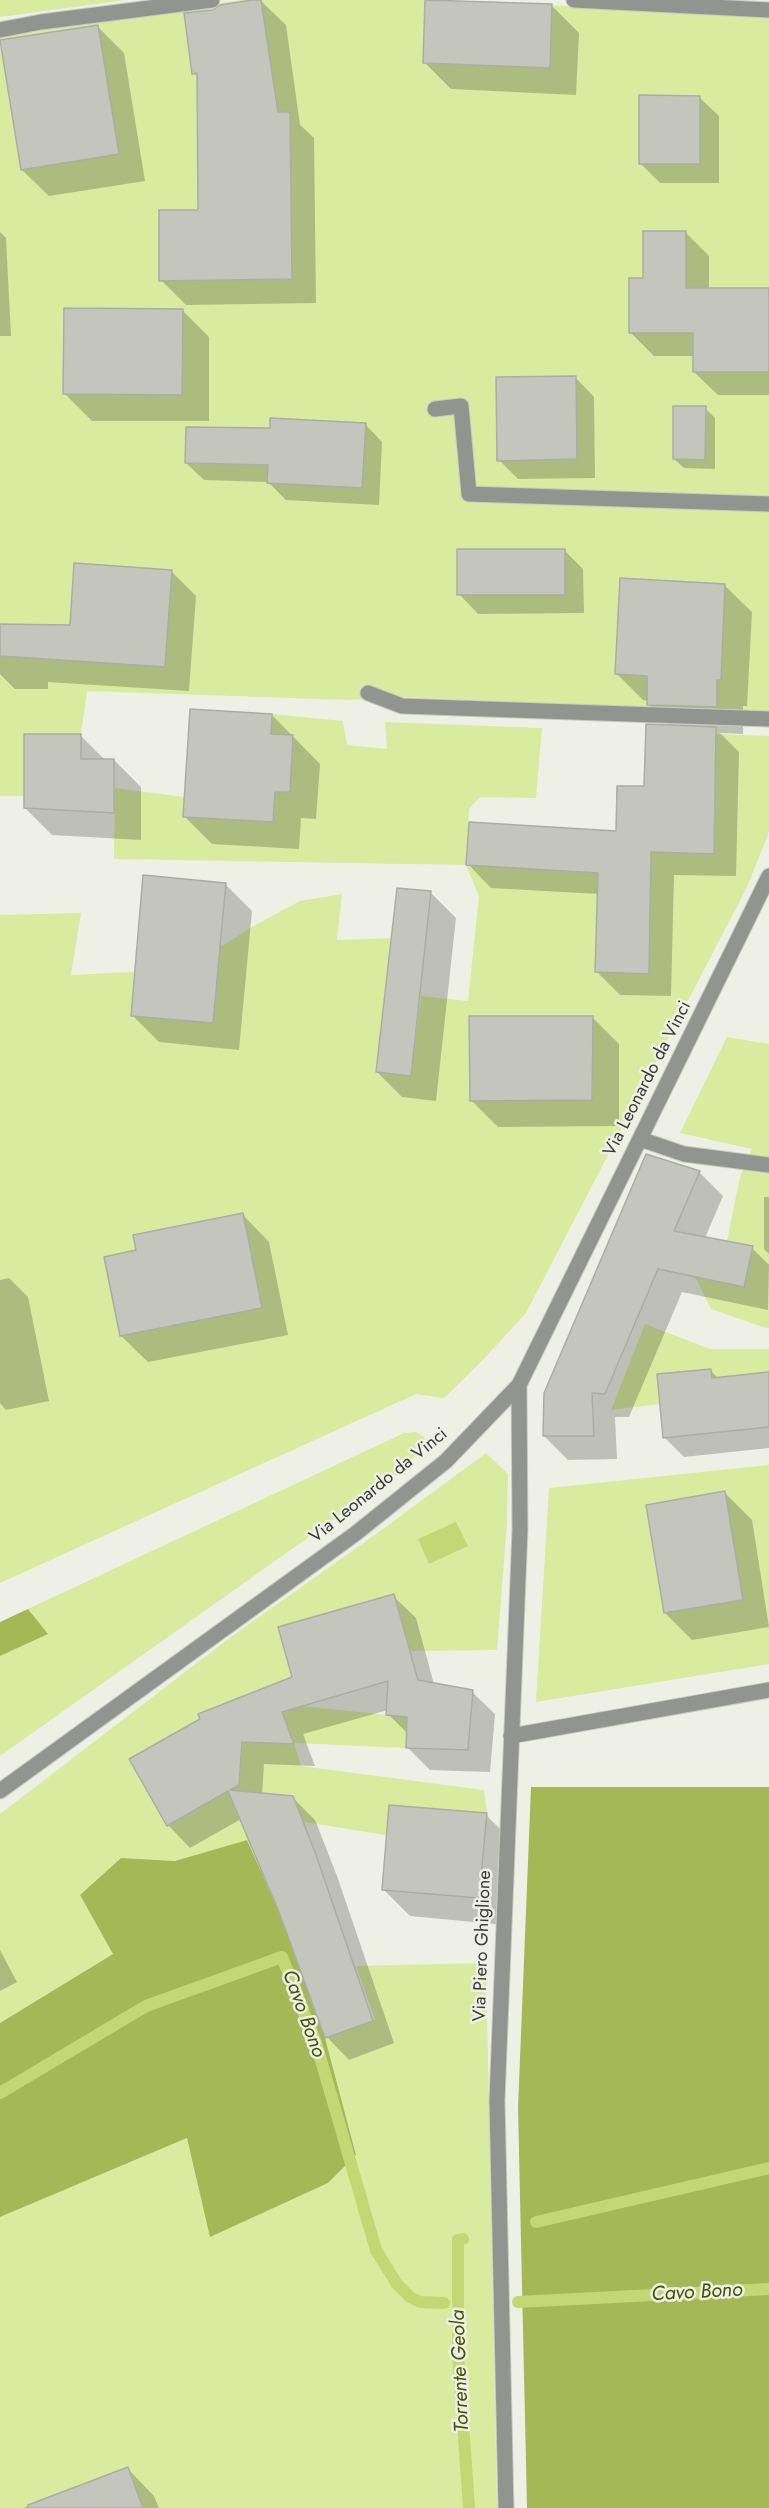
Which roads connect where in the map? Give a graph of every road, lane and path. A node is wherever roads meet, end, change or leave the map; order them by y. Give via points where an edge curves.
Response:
1 (212, 0) edge
2 (574, 0) edge
3 (769, 10) edge
4 (0, 30) edge
5 (435, 410) dead end
6 (769, 504) edge
7 (368, 693) dead end
8 (769, 719) edge
9 (769, 876) edge
10 (640, 1139) junction
11 (769, 1165) edge
12 (519, 1385) junction
13 (769, 1690) edge
14 (511, 1736) junction
15 (0, 1791) edge
16 (506, 2508) edge

1 - 4 street
2 - 3 street
5 - 6 street via 461,406 469,494
7 - 8 street via 402,705
9 - 10 street, Via Leonardo da Vinci
10 - 11 street via 684,1154
10 - 12 street, Via Leonardo da Vinci
12 - 14 street, Via Piero Ghiglione via 520,1529
12 - 15 street, Via Leonardo da Vinci via 446,1461 354,1534
13 - 14 street
14 - 16 street, Via Piero Ghiglione via 497,2100

